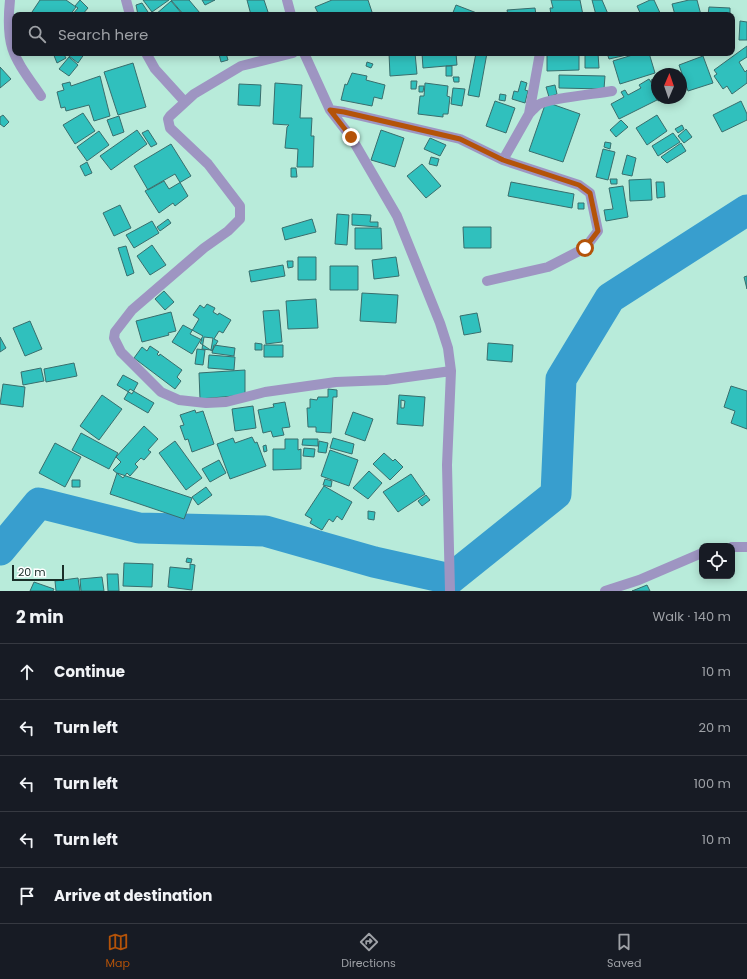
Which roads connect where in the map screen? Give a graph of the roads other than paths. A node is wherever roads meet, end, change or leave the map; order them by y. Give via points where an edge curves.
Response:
1 (10, 0) edge
2 (126, 0) edge
3 (287, 0) edge
4 (129, 12) edge
5 (291, 12) edge
6 (12, 50) edge
7 (15, 56) edge
8 (148, 56) edge
9 (281, 56) edge
10 (305, 56) edge
11 (539, 56) edge
12 (612, 90) dead end
13 (41, 96) dead end
14 (185, 102) junction
15 (330, 110) junction
16 (529, 114) junction
17 (503, 160) junction
18 (487, 281) dead end
19 (451, 371) junction
20 (735, 547) edge
21 (747, 547) edge
22 (699, 554) edge
23 (450, 590) edge
24 (605, 591) edge

1 - 6 street via 7,23
2 - 4 street
3 - 5 street
7 - 13 street
8 - 14 street via 155,69
9 - 14 street via 241,66 204,87
10 - 15 street
11 - 16 street
12 - 16 street via 548,100
14 - 19 street via 168,119 170,128 219,177 240,206 240,219 132,310 115,332 116,344 136,369 161,392 178,400 206,403 226,402 265,392 336,382 386,380
15 - 17 street via 460,139
15 - 19 street via 351,137 398,216 440,324 448,348
16 - 17 street
17 - 18 street via 579,185 590,193 598,231 585,248 548,266
19 - 23 street via 447,465
20 - 21 street
22 - 24 street via 639,580

